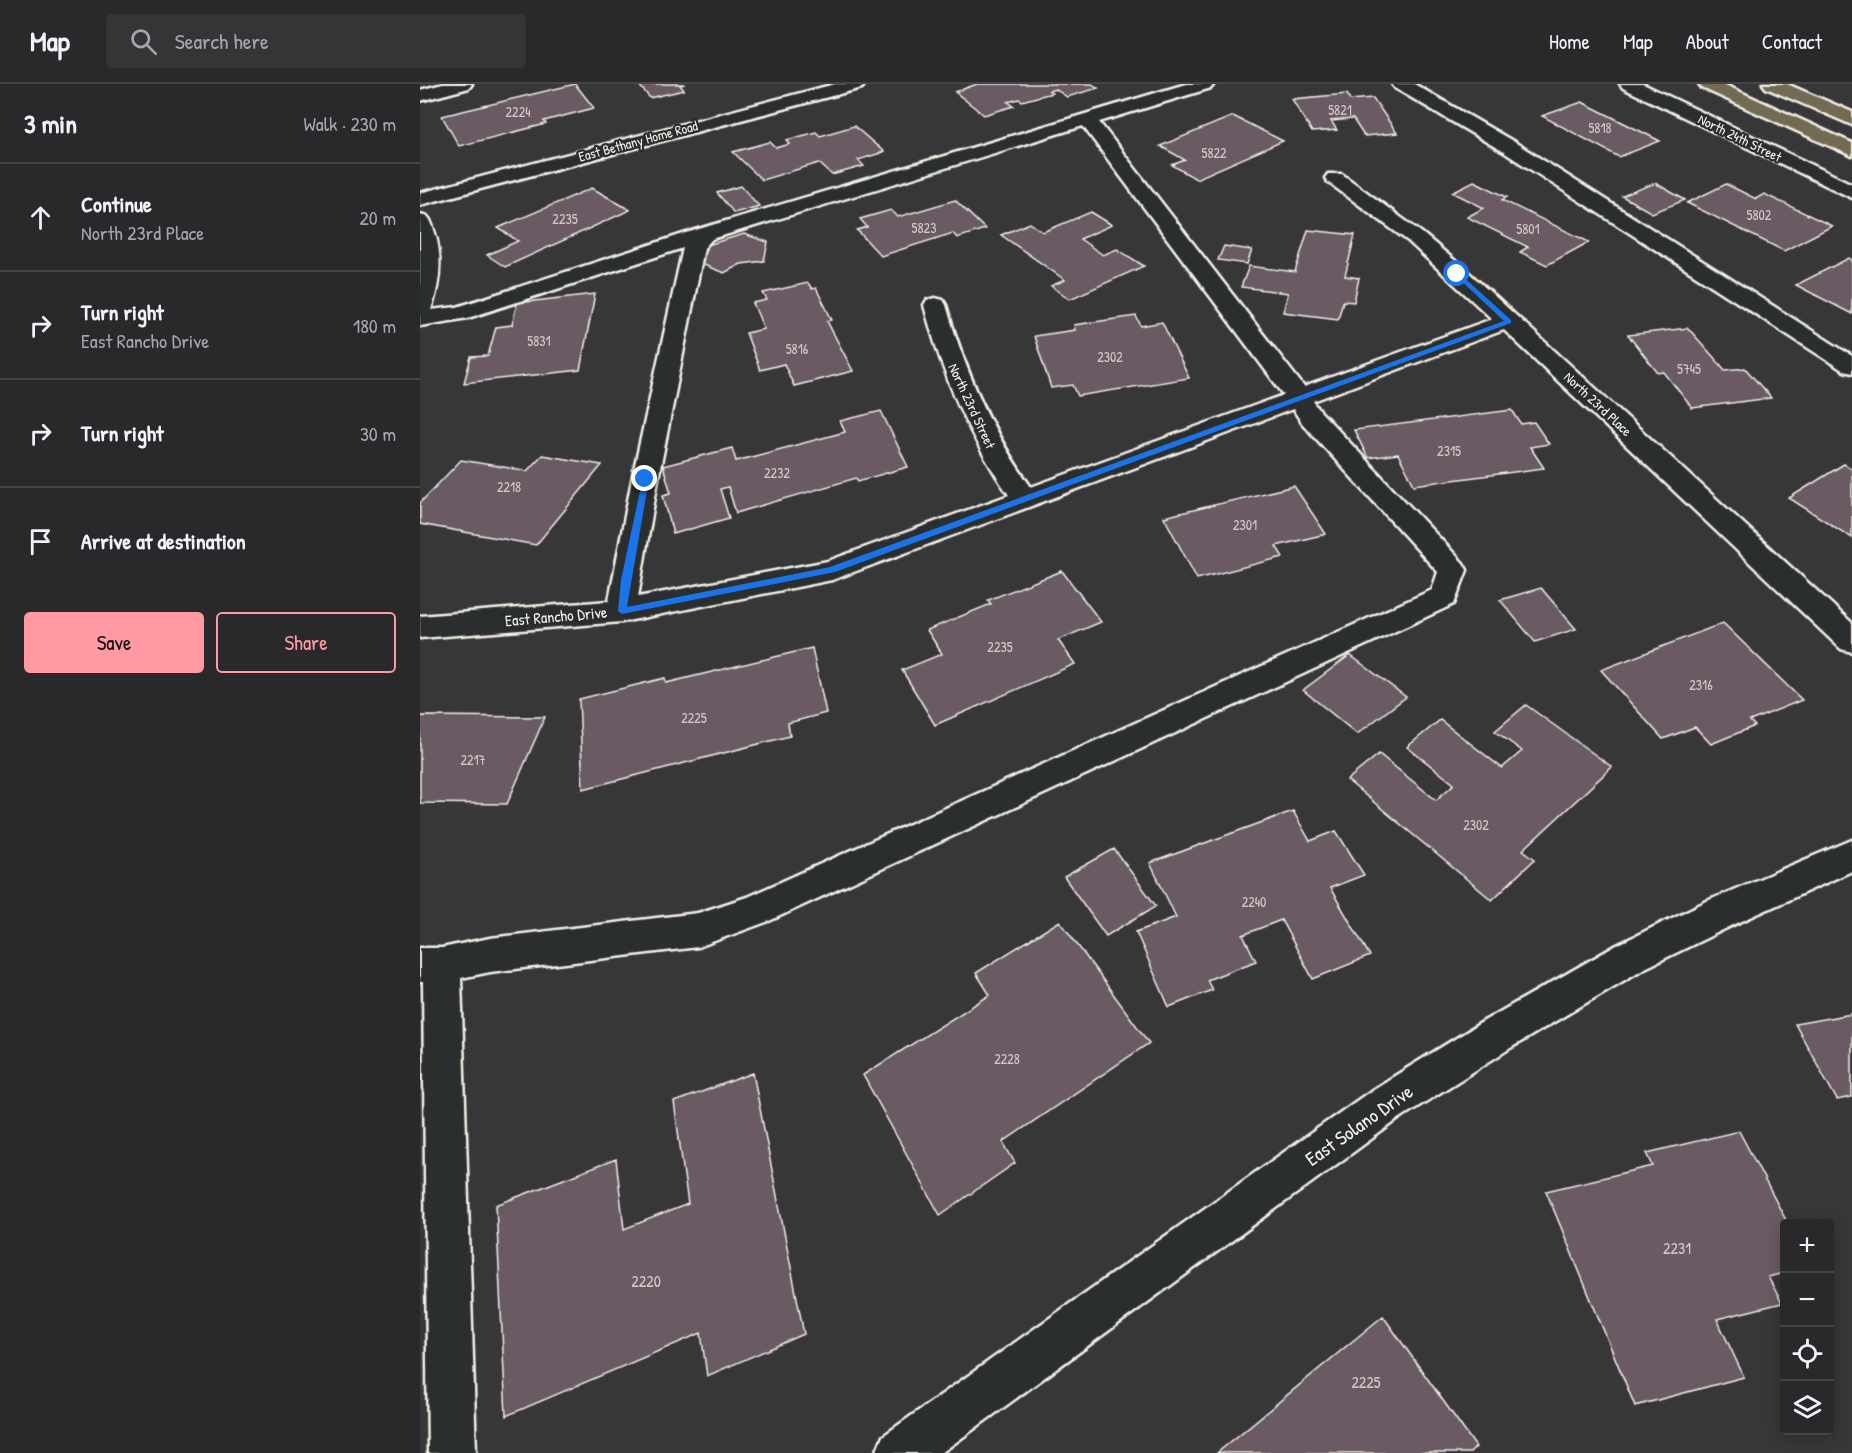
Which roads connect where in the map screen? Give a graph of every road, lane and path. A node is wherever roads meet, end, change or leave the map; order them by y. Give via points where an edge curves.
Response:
1 (463, 84) edge
2 (855, 84) edge
3 (1205, 84) edge
4 (1401, 84) edge
5 (1629, 84) edge
6 (1708, 84) edge
7 (1772, 84) edge
8 (420, 96) edge
9 (1087, 119) junction
10 (1852, 119) edge
11 (1852, 150) edge
12 (1335, 178) dead end
13 (422, 192) edge
14 (1852, 192) edge
15 (420, 220) edge
16 (706, 233) junction
17 (935, 305) dead end
18 (420, 310) edge
19 (420, 319) edge
20 (1508, 321) junction
21 (1852, 366) edge
22 (1300, 399) junction
23 (1026, 499) junction
24 (622, 611) junction
25 (420, 627) edge
26 (1852, 641) edge
27 (1852, 855) edge
28 (431, 965) edge
29 (452, 1453) edge
30 (900, 1453) edge

1 - 8 street
2 - 13 street, East Bethany Home Road
3 - 9 street
4 - 21 street via 1509,147
5 - 14 street, North 24th Street
6 - 11 main road
7 - 10 main road
9 - 16 street
9 - 22 street
12 - 20 street, North 23rd Place via 1415,237
15 - 18 street via 430,256
16 - 19 street via 460,313
16 - 24 street via 694,247
17 - 23 street, North 23rd Street via 970,410
20 - 22 street, East Rancho Drive
20 - 26 street, North 23rd Place
22 - 23 street, East Rancho Drive
22 - 28 street via 1311,417 1453,570 1444,597 756,910 698,930
23 - 24 street, East Rancho Drive via 832,570
24 - 25 street, East Rancho Drive
27 - 30 street, East Solano Drive via 1630,957 1386,1104
28 - 29 street

